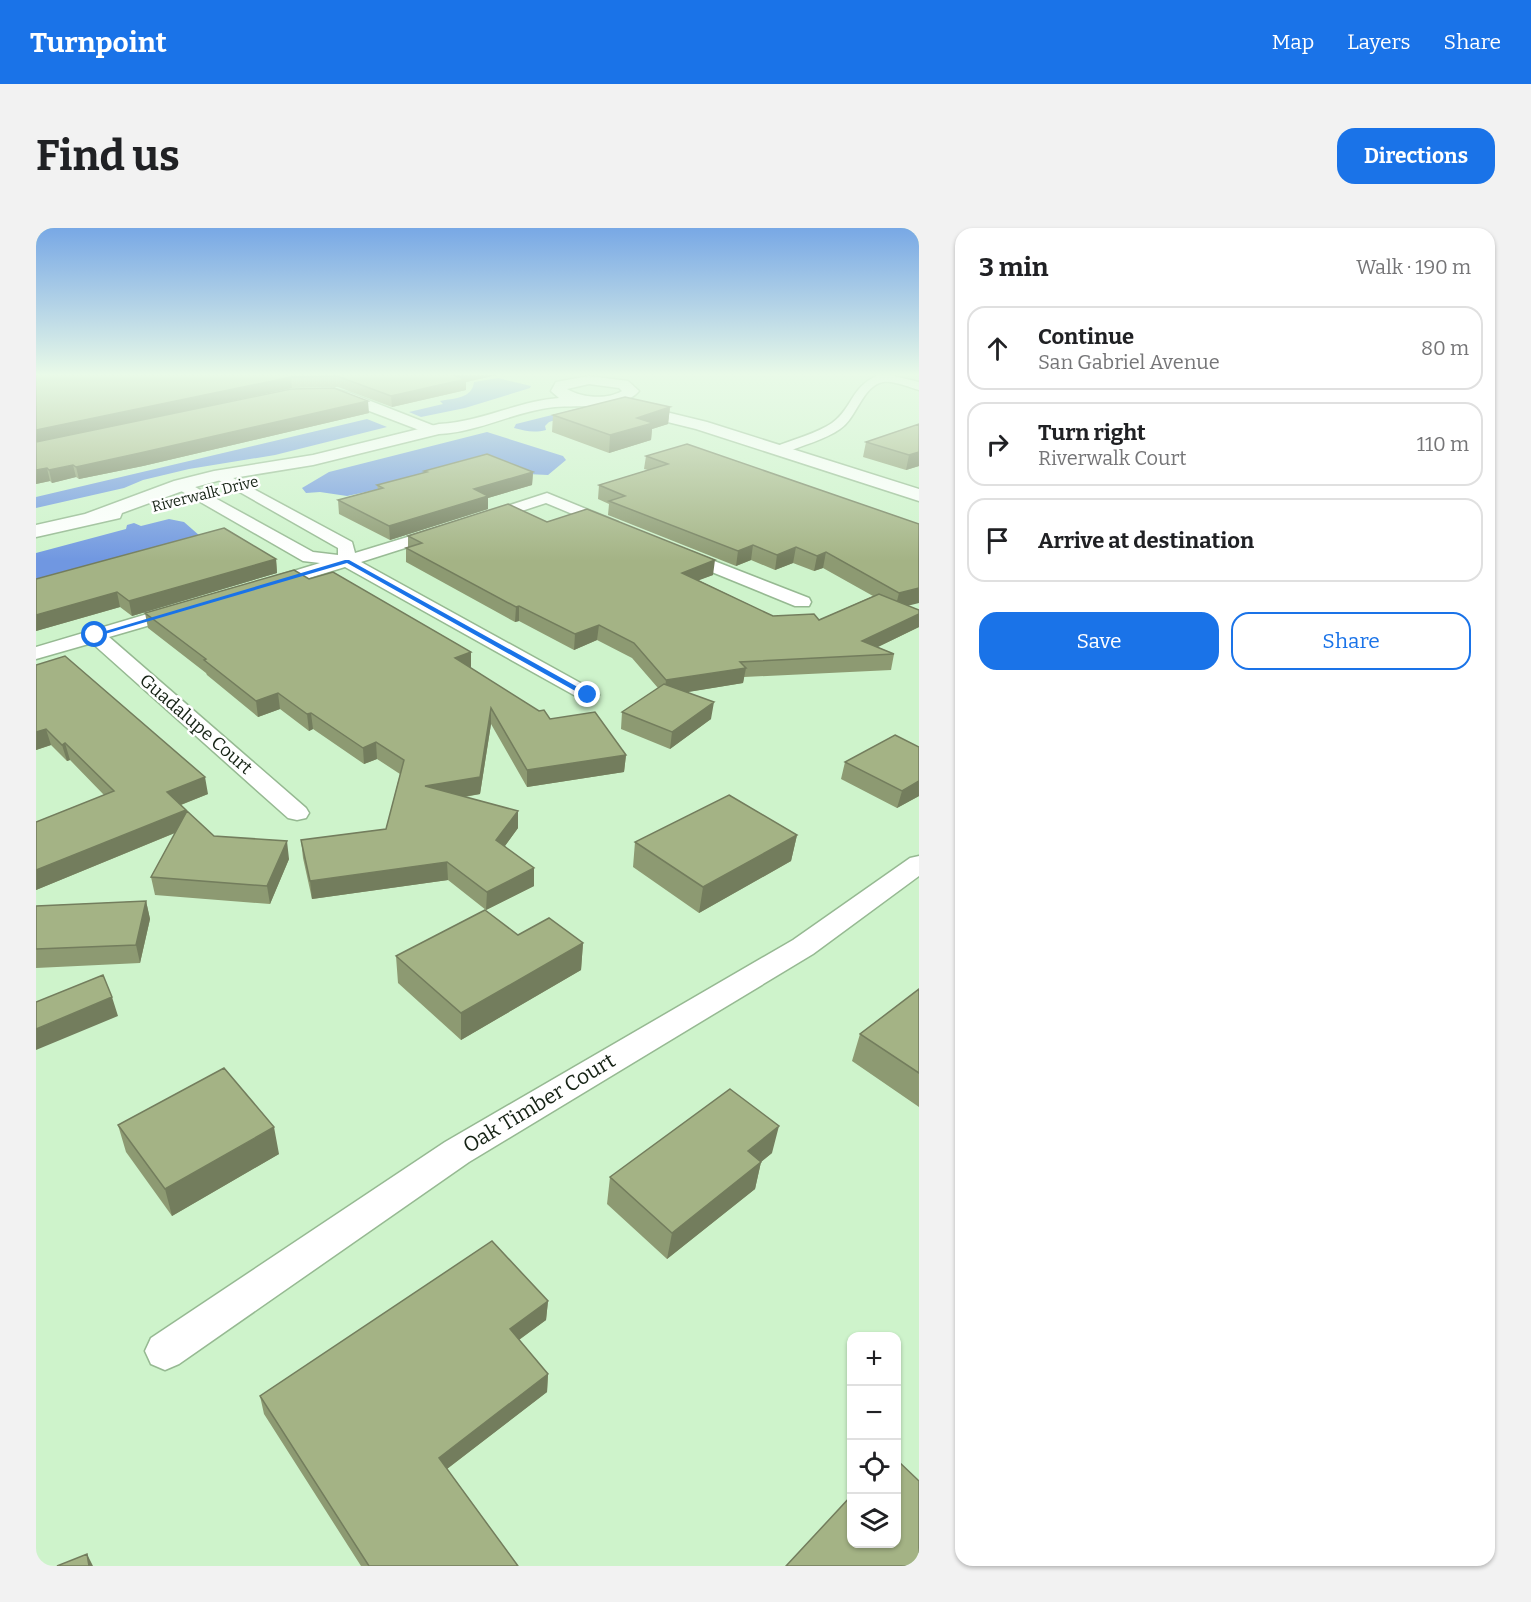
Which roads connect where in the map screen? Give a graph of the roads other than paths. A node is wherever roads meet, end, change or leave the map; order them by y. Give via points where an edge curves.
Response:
1 (407, 436) edge
2 (737, 436) edge
3 (812, 436) edge
4 (780, 450) junction
5 (313, 460) junction
6 (220, 475) junction
7 (181, 485) junction
8 (243, 488) junction
9 (919, 495) edge
10 (205, 497) junction
11 (93, 517) junction
12 (36, 531) edge
13 (632, 532) edge
14 (664, 545) edge
15 (347, 561) junction
16 (256, 588) edge
17 (802, 602) dead end
18 (198, 605) edge
19 (95, 635) junction
20 (36, 653) edge
21 (588, 695) dead end
22 (297, 813) dead end
23 (919, 864) edge
24 (165, 1351) dead end

1 - 5 street, Riverwalk Drive
2 - 4 street
3 - 4 street
4 - 9 street
5 - 6 street, Riverwalk Drive
5 - 8 street, Riverwalk Drive
6 - 7 street, Riverwalk Drive
6 - 8 street
7 - 10 street
7 - 11 street, Riverwalk Drive
8 - 10 street, Riverwalk Drive
8 - 15 street via 346,546
10 - 11 street, Riverwalk Drive
10 - 15 street via 309,556
11 - 12 street, Riverwalk Drive
13 - 15 street via 547,498
14 - 17 street
15 - 16 street
15 - 21 street
18 - 19 street
19 - 20 street
19 - 22 street, Guadalupe Court
23 - 24 street, Oak Timber Court via 803,947 457,1152

